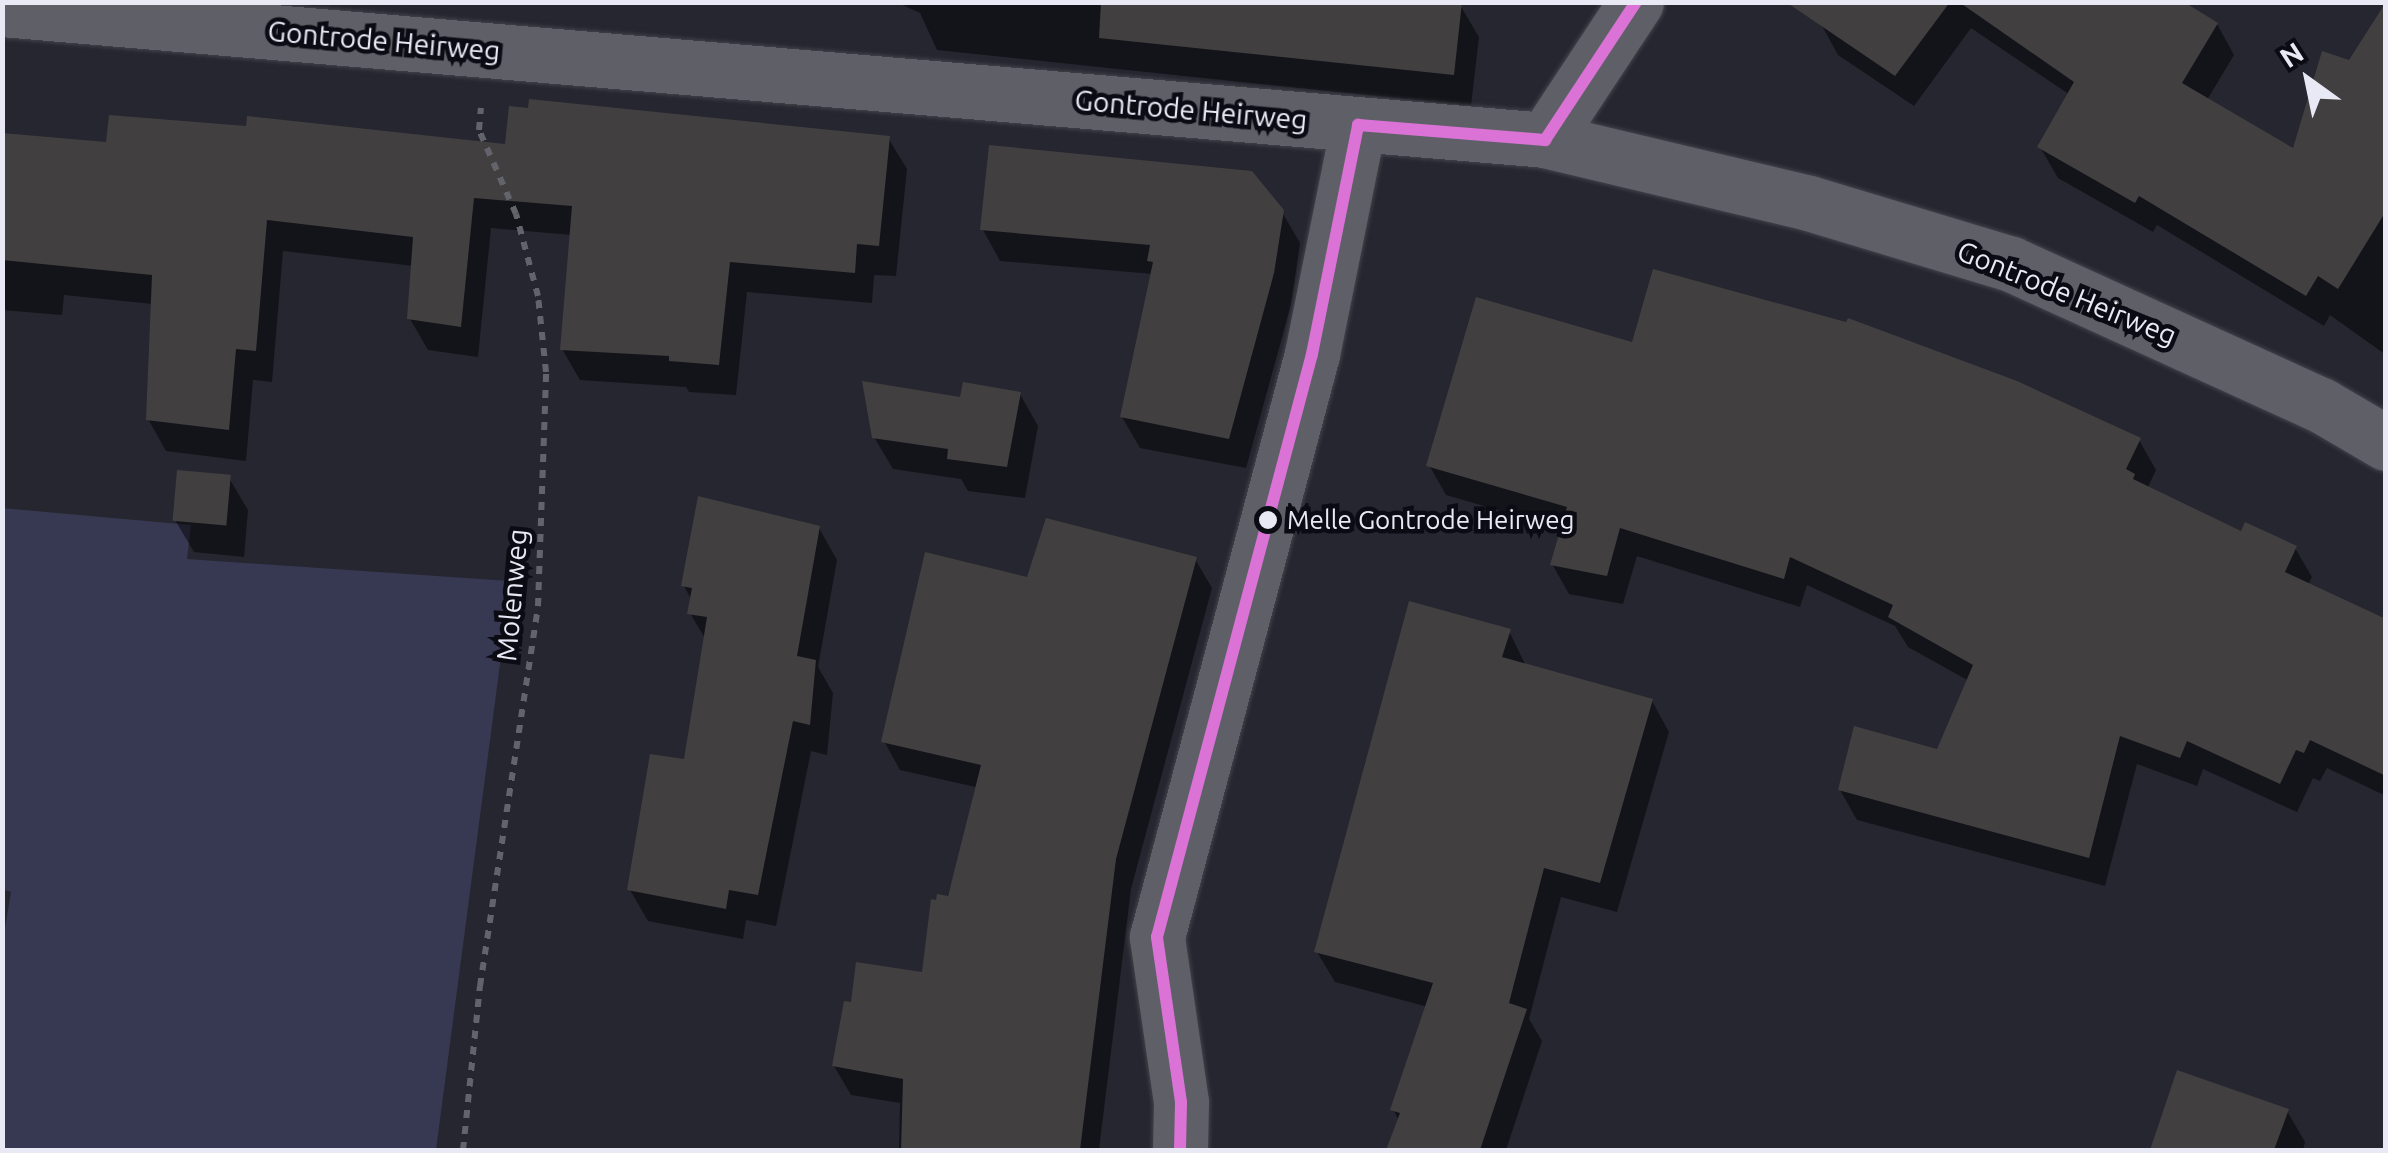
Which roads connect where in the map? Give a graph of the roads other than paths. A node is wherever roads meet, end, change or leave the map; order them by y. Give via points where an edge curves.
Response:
1 (1636, 2) edge
2 (2, 9) edge
3 (1358, 125) junction
4 (1545, 140) junction
5 (2386, 443) edge
6 (1180, 1150) edge

1 - 4 street
2 - 3 street, Gontrode Heirweg
3 - 4 street, Gontrode Heirweg
3 - 6 street via 1312,354 1157,937 1181,1102
4 - 5 street, Gontrode Heirweg via 1809,202 2011,264 2321,405

